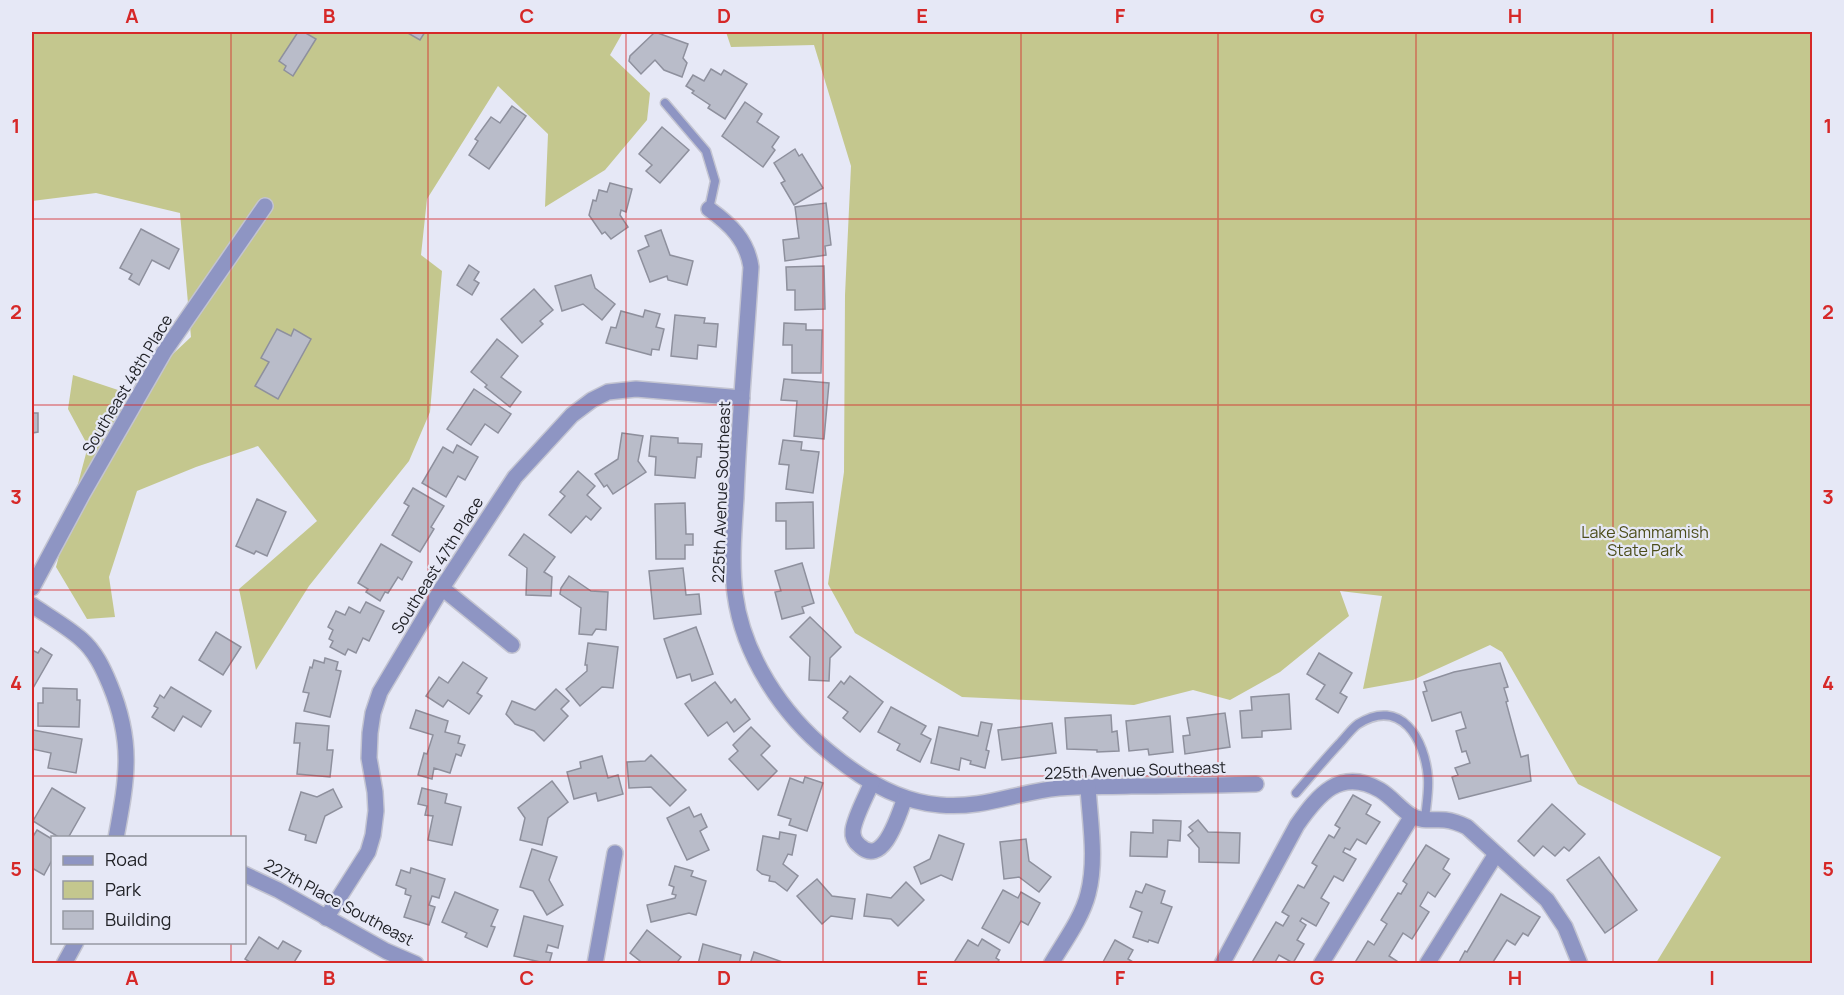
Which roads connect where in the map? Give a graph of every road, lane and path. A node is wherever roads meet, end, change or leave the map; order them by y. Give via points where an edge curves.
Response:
1 (666, 104) dead end
2 (265, 206) dead end
3 (709, 209) joint
4 (742, 398) junction
5 (32, 588) edge
6 (442, 588) junction
7 (32, 605) edge
8 (512, 645) dead end
9 (872, 782) junction
10 (1256, 784) dead end
11 (1088, 787) junction
12 (1296, 793) dead end
13 (906, 798) junction
14 (1419, 818) junction
15 (116, 836) edge
16 (615, 853) dead end
17 (1496, 854) junction
18 (246, 875) edge
19 (326, 918) junction
20 (75, 944) edge
21 (64, 963) edge
22 (416, 963) edge
23 (595, 963) edge
24 (1051, 963) edge
25 (1222, 963) edge
26 (1321, 963) edge
27 (1427, 963) edge
28 (1580, 963) edge

1 - 3 lane via 706,151 715,181
2 - 5 street, Southeast 48th Place via 165,352
3 - 4 street, 225th Avenue Southeast via 735,231 749,255
4 - 6 street, Southeast 47th Place via 636,389 608,392 592,400 572,415 514,477
4 - 9 street, 225th Avenue Southeast via 734,557 735,595 744,630 782,705 813,739
6 - 8 street
6 - 19 street, Southeast 47th Place via 390,674 373,713 369,758 376,812 373,835 368,852
7 - 15 street via 88,646 116,701 124,727 127,763
9 - 13 street, 225th Avenue Southeast
9 - 13 street via 853,829 854,839 865,850 882,847
10 - 11 street, 225th Avenue Southeast
11 - 13 street, 225th Avenue Southeast via 966,806 920,803
11 - 24 street via 1093,861 1088,894
12 - 14 lane via 1356,725 1375,716 1395,716 1415,735 1428,780
14 - 17 street via 1467,827
14 - 25 street via 1367,784 1337,783 1324,792 1297,825
14 - 26 street
16 - 23 street
17 - 27 street
17 - 28 street via 1547,900 1565,927
18 - 19 street, 227th Place Southeast
19 - 22 street, 227th Place Southeast
20 - 21 street

